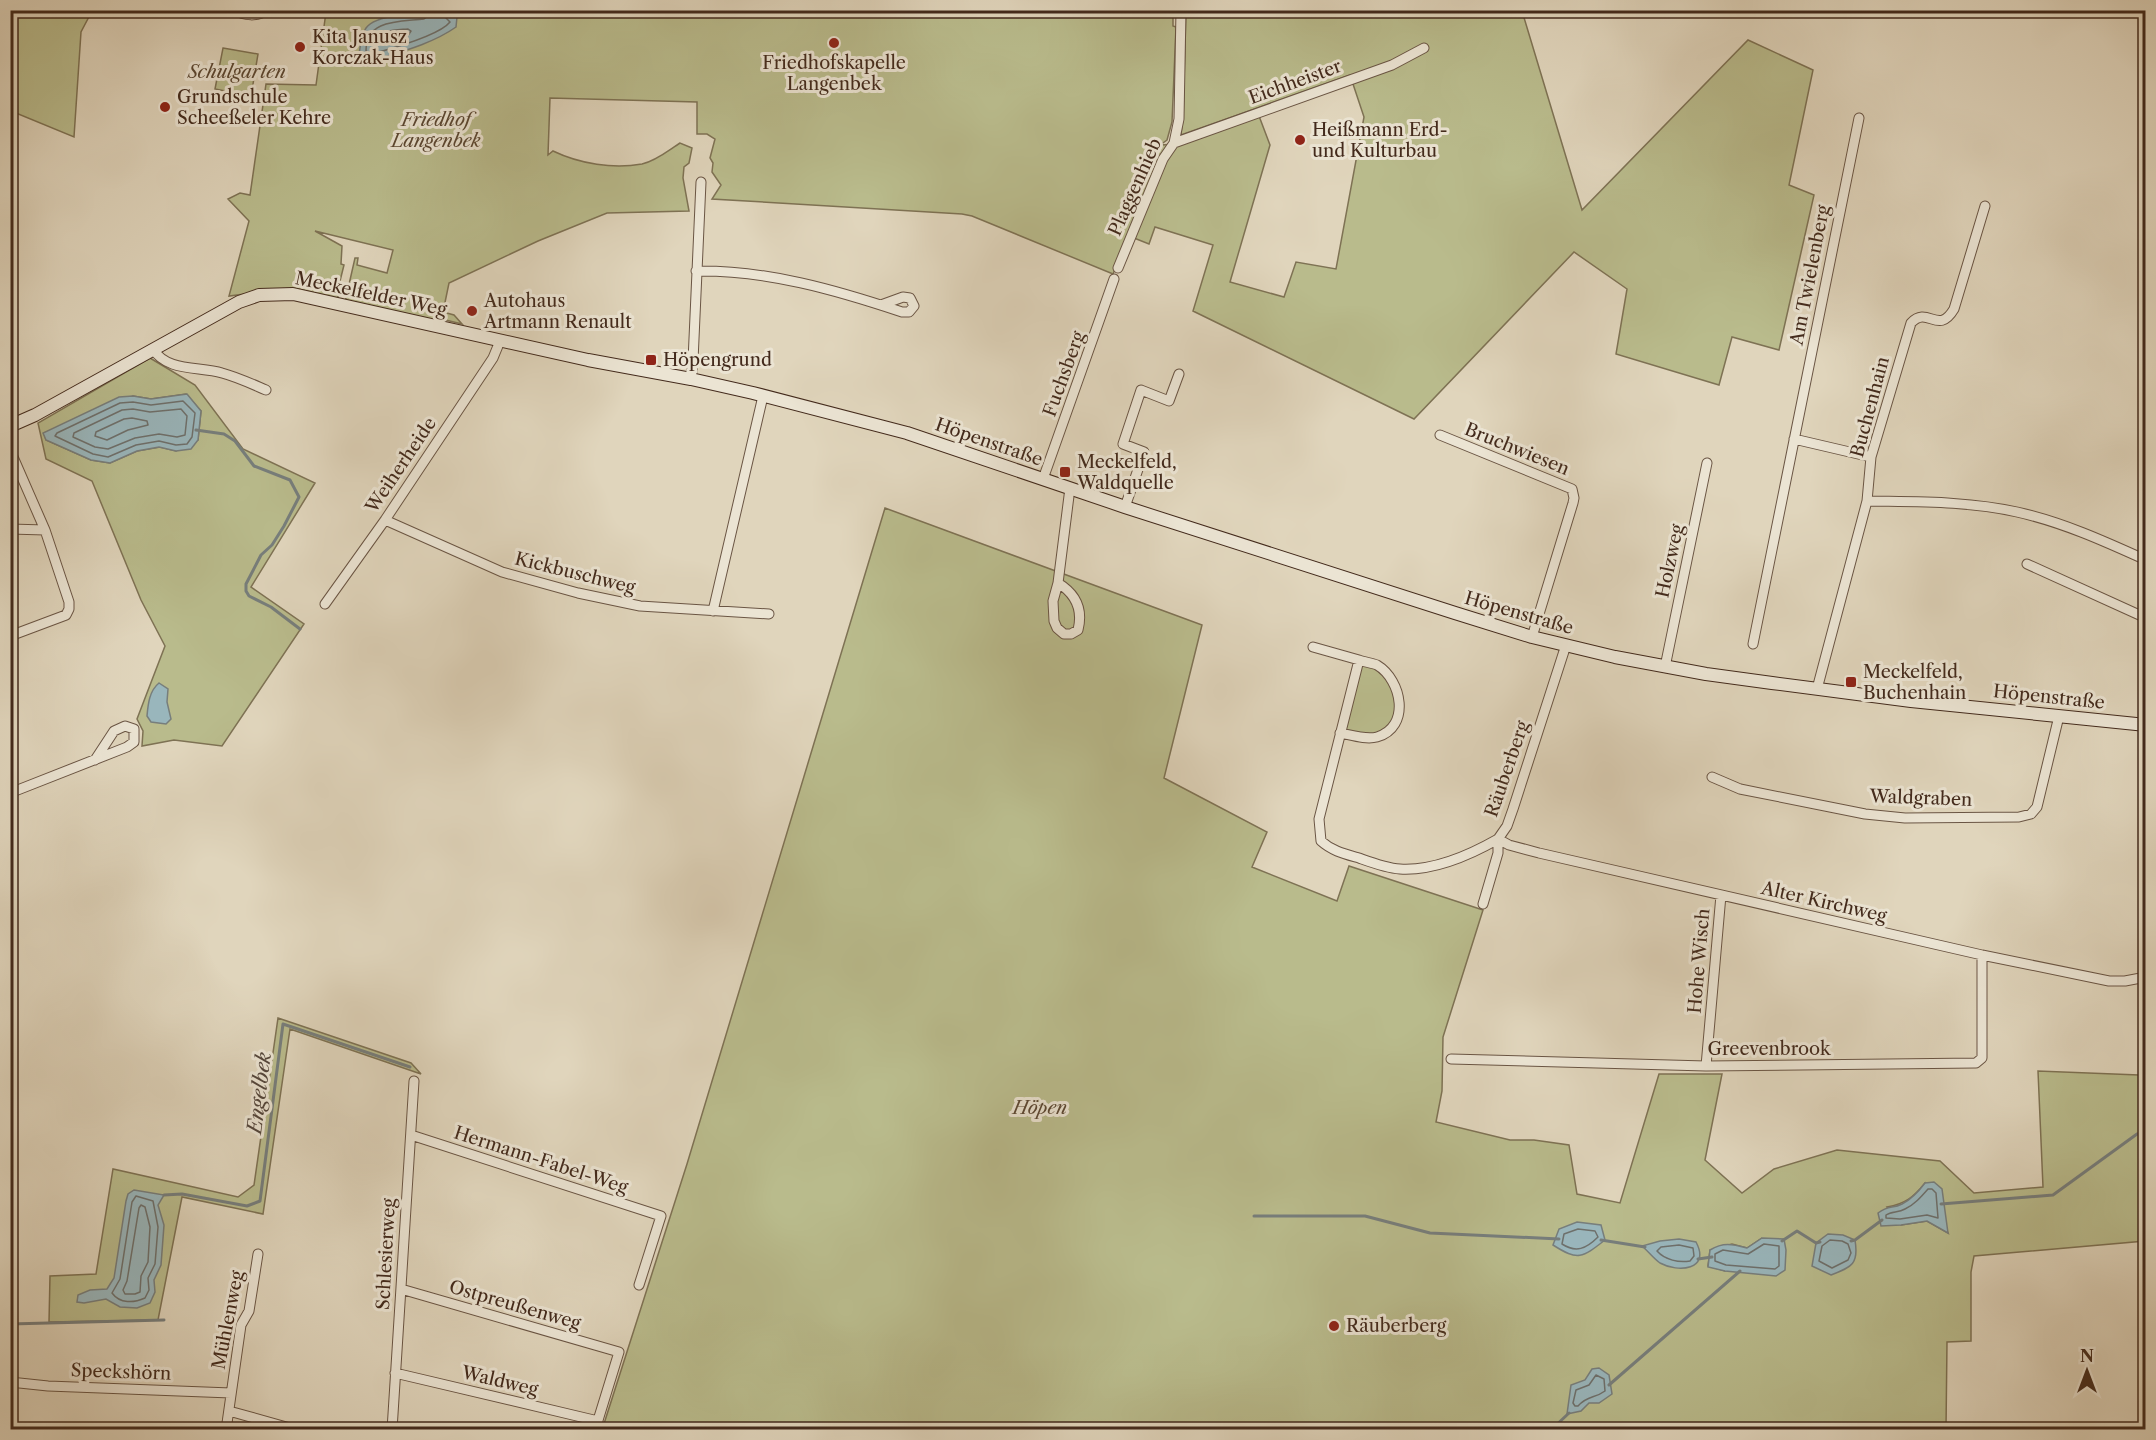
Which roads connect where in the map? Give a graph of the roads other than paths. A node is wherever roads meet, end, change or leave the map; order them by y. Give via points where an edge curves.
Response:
1 (235, 10) edge
2 (266, 10) edge
3 (1181, 10) edge
4 (1424, 48) dead end
5 (1858, 118) dead end
6 (1174, 142) junction
7 (701, 182) dead end
8 (1985, 206) dead end
9 (1118, 268) dead end
10 (696, 271) junction
11 (1114, 279) dead end
12 (881, 306) dead end
13 (500, 341) junction
14 (153, 349) junction
15 (1179, 374) dead end
16 (691, 379) junction
17 (266, 390) dead end
18 (763, 396) junction
19 (10, 426) edge
20 (906, 433) joint
21 (1440, 435) dead end
22 (1794, 439) junction
23 (10, 450) edge
24 (1871, 457) junction
25 (1707, 463) dead end
26 (1043, 479) junction
27 (1070, 488) junction
28 (1867, 501) junction
29 (1125, 507) junction
30 (385, 520) junction
31 (10, 529) edge
32 (45, 530) junction
33 (2145, 560) edge
34 (2027, 564) dead end
35 (1058, 583) junction
36 (325, 604) dead end
37 (712, 611) junction
38 (768, 614) dead end
39 (2145, 618) edge
40 (10, 636) edge
41 (1532, 637) junction
42 (1753, 644) dead end
43 (1566, 645) junction
44 (1313, 647) dead end
45 (1359, 660) junction
46 (1665, 667) junction
47 (1817, 689) junction
48 (2060, 716) junction
49 (2145, 725) edge
50 (1340, 733) junction
51 (95, 760) junction
52 (1712, 777) dead end
53 (10, 793) edge
54 (1498, 838) junction
55 (1721, 895) junction
56 (1483, 904) dead end
57 (1982, 955) junction
58 (2145, 977) edge
59 (1451, 1059) dead end
60 (1706, 1066) junction
61 (414, 1081) dead end
62 (411, 1135) junction
63 (258, 1254) dead end
64 (639, 1285) dead end
65 (401, 1289) junction
66 (395, 1373) junction
67 (10, 1382) edge
68 (231, 1393) junction
69 (229, 1411) junction
70 (597, 1425) edge
71 (226, 1430) edge
72 (297, 1430) edge
73 (392, 1430) edge

1 - 2 street via 257,15
3 - 6 street, Plaggenhieb via 1179,119
4 - 6 street, Eichheister via 1392,65
5 - 22 street, Am Twielenberg
6 - 9 street, Plaggenhieb
7 - 10 street
8 - 24 street, Buchenhain via 1954,309 1940,321 1923,316 1911,323
10 - 12 street via 783,279
10 - 16 street
11 - 26 street, Fuchsberg
13 - 14 main road, Meckelfelder Weg via 280,293 239,302
13 - 16 main road, Meckelfelder Weg
13 - 30 street, Weiherheide
14 - 17 street via 168,363 222,372
14 - 19 main road, Meckelfelder Weg
15 - 29 street via 1169,400 1141,390 1123,444 1144,452
16 - 18 main road, Meckelfelder Weg
18 - 20 main road, Meckelfelder Weg
18 - 37 street
20 - 26 main road, Höpenstraße
21 - 41 street, Bruchwiesen via 1572,489 1573,503
22 - 24 street
22 - 42 street, Am Twielenberg
23 - 32 street
24 - 28 street, Buchenhain
25 - 46 street, Holzweg
26 - 27 main road, Höpenstraße
27 - 29 main road, Höpenstraße
27 - 35 street
28 - 33 street via 1952,502 2014,511 2067,526
28 - 47 street, Buchenhain
29 - 41 main road, Höpenstraße
30 - 36 street, Weiherheide
30 - 37 street, Kickbuschweg via 502,572 640,606
31 - 32 street
32 - 40 street via 69,609 66,615
34 - 39 street
35 - 35 street via 1053,601 1054,621 1064,634 1071,634 1078,630 1078,603
37 - 38 street, Kickbuschweg
41 - 43 main road, Höpenstraße
43 - 46 main road, Höpenstraße
43 - 54 street, Räuberberg via 1513,809
44 - 45 street
45 - 50 street
45 - 50 street via 1377,666 1389,677 1401,703 1397,721 1377,737
46 - 47 main road, Höpenstraße
47 - 48 main road, Höpenstraße
48 - 49 main road, Höpenstraße
48 - 52 street, Waldgraben via 2037,807 2031,814 2019,817 1905,818 1865,814 1740,789
50 - 54 street via 1319,819 1322,841 1330,849 1382,866 1418,868 1483,848
51 - 51 street via 131,745 134,729 117,729
51 - 53 street
54 - 55 street, Alter Kirchweg via 1539,853
54 - 56 street, Räuberberg via 1498,853
55 - 57 street, Alter Kirchweg
55 - 60 street, Hohe Wisch
57 - 58 street, Alter Kirchweg via 2109,981
57 - 60 street, Greevenbrook via 1982,1058 1976,1063
59 - 60 street, Greevenbrook
61 - 62 street, Schlesierweg
62 - 64 street, Hermann-Fabel-Weg via 661,1216
62 - 65 street, Schlesierweg
63 - 68 street, Mühlenweg via 249,1311 241,1325
65 - 66 street, Schlesierweg
65 - 70 street, Ostpreußenweg via 619,1352
66 - 70 street, Waldweg
66 - 73 street, Schlesierweg
67 - 68 street, Speckshörn
68 - 69 street, Mühlenweg
69 - 71 street, Mühlenweg
69 - 72 street

